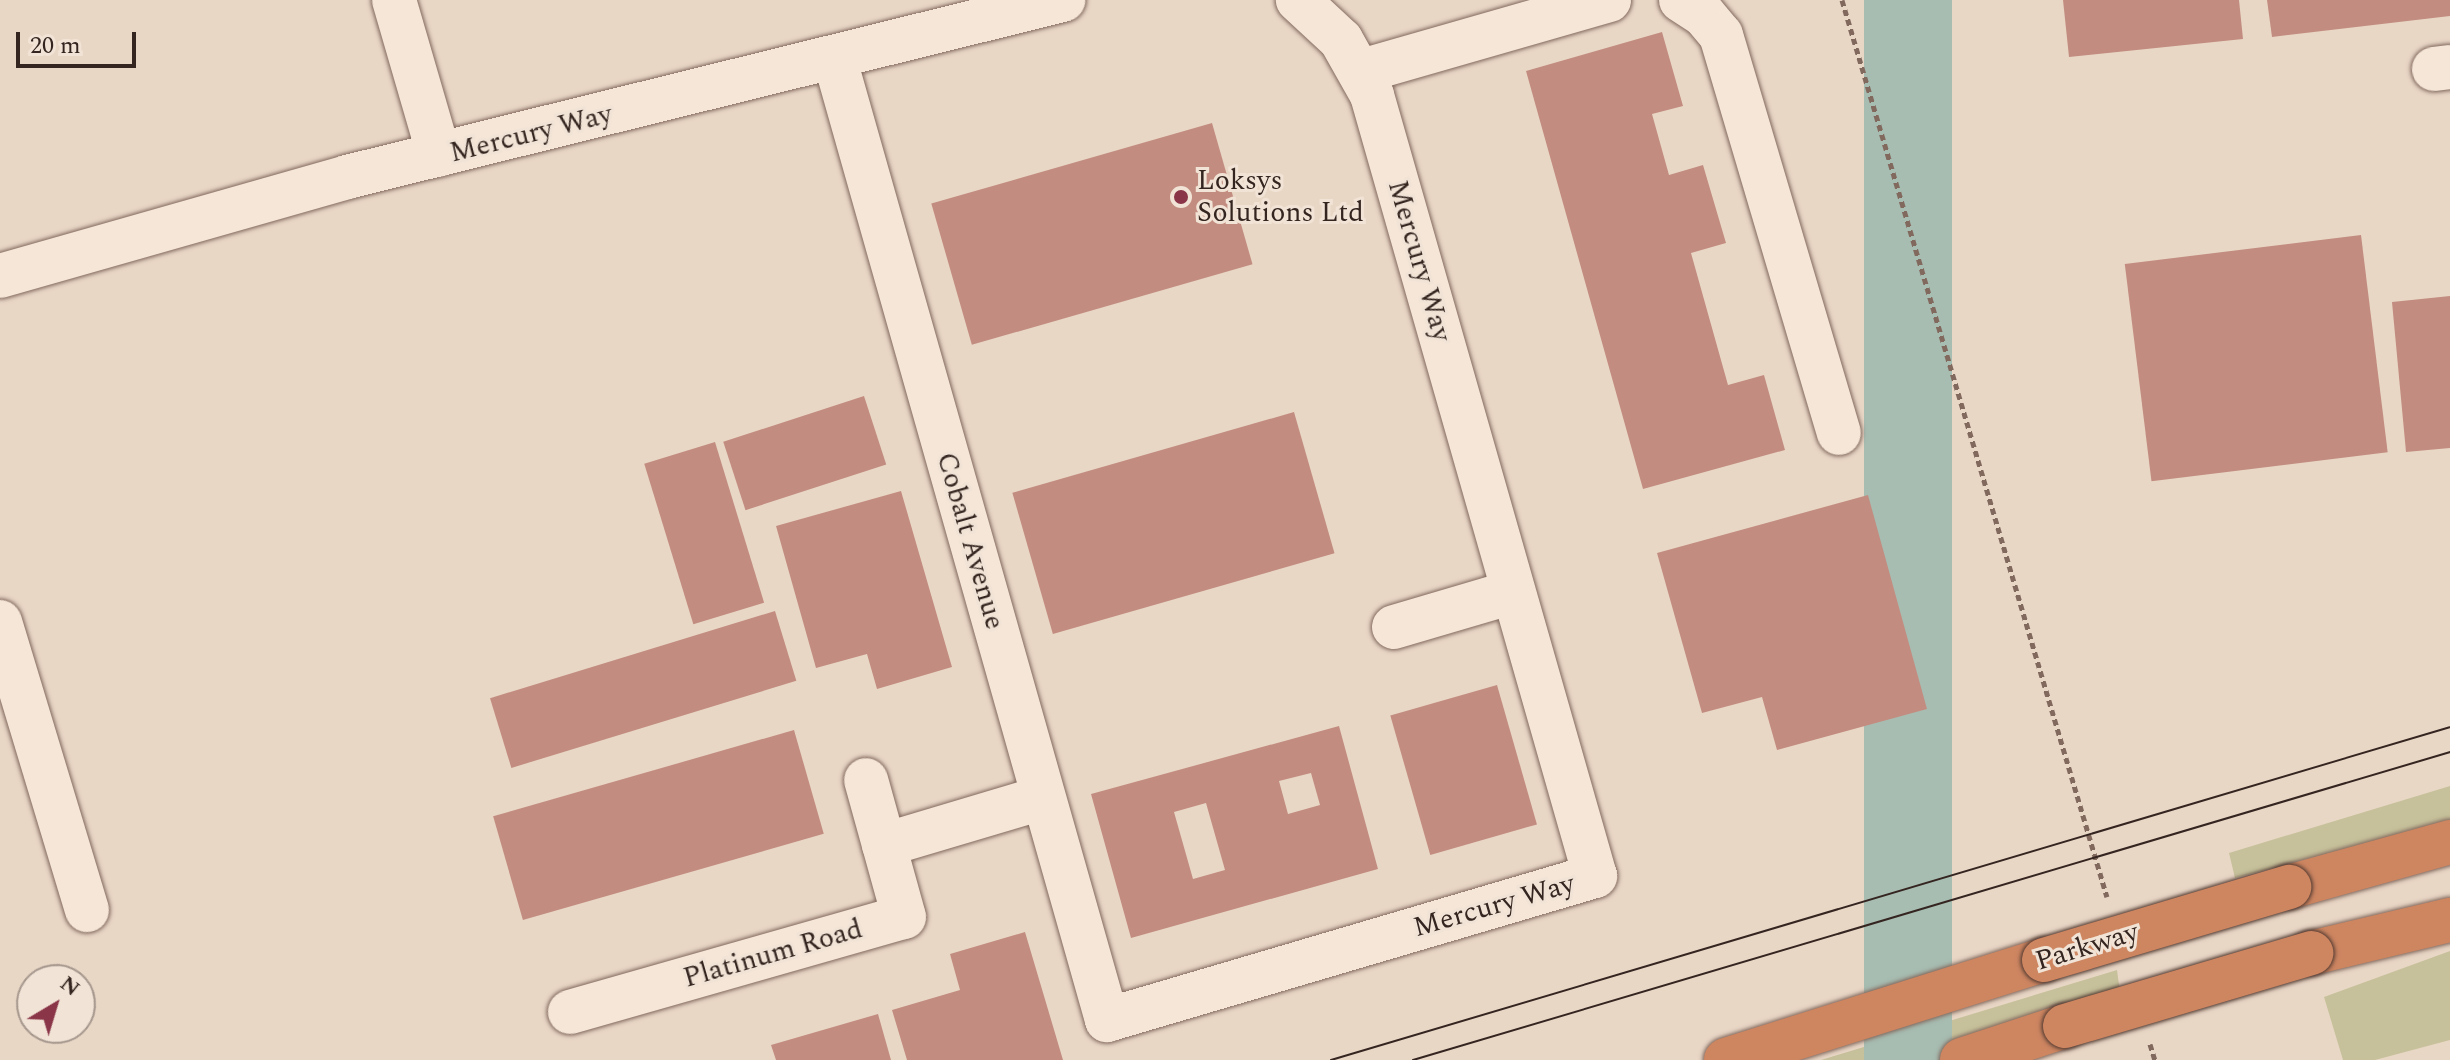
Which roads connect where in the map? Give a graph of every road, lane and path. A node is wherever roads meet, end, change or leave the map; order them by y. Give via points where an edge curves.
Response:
1 (394, 0) edge
2 (1063, 0) edge
3 (1298, 0) edge
4 (1609, 0) edge
5 (1681, 0) edge
6 (1842, 0) edge
7 (835, 60) junction
8 (1362, 71) junction
9 (439, 155) junction
10 (0, 276) edge
11 (1839, 433) dead end
12 (1513, 592) junction
13 (0, 622) edge
14 (1394, 627) dead end
15 (866, 780) dead end
16 (1042, 798) junction
17 (2450, 842) edge
18 (884, 845) junction
19 (2110, 909) dead end
20 (87, 910) dead end
21 (2450, 920) edge
22 (570, 1012) dead end
23 (1107, 1020) joint
24 (2146, 1031) dead end
25 (1726, 1060) edge
26 (1962, 1060) edge
27 (2155, 1060) edge

1 - 9 street
2 - 7 street, Mercury Way
3 - 8 street, Mercury Way via 1341,40
4 - 8 street
5 - 11 street via 1721,35
6 - 19 path
7 - 9 street, Mercury Way
7 - 16 street, Cobalt Avenue
8 - 12 street, Mercury Way
9 - 10 street, Mercury Way
12 - 14 street
12 - 23 street, Mercury Way via 1595,876
13 - 20 street
15 - 18 street, Platinum Road
16 - 18 street
16 - 23 street, Cobalt Avenue
17 - 25 highway, Parkway, bridge via 2044,960
18 - 22 street, Platinum Road via 904,917
21 - 26 highway, bridge via 2311,953
24 - 27 path

